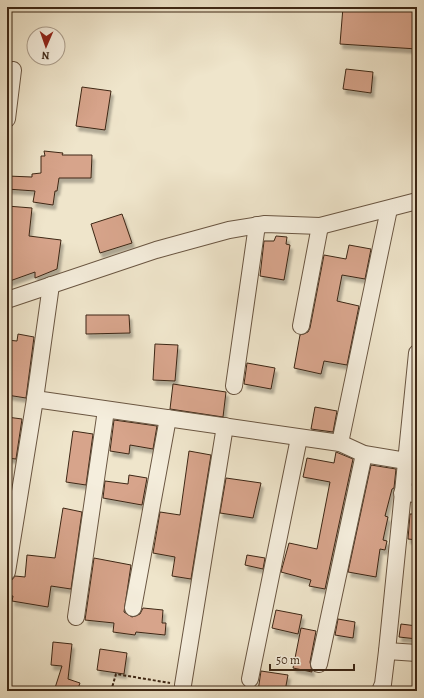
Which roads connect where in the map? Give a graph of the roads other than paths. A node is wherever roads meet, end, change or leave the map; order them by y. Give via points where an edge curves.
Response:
1 (13, 70) dead end
2 (7, 118) edge
3 (417, 201) edge
4 (389, 209) junction
5 (257, 225) junction
6 (320, 226) junction
7 (51, 285) junction
8 (7, 300) edge
9 (301, 326) dead end
10 (417, 353) edge
11 (234, 386) dead end
12 (415, 396) edge
13 (35, 399) junction
14 (106, 410) junction
15 (168, 418) junction
16 (226, 426) junction
17 (413, 431) edge
18 (299, 438) junction
19 (340, 443) junction
20 (364, 454) junction
21 (406, 461) junction
22 (410, 494) edge
23 (7, 572) edge
24 (133, 608) dead end
25 (76, 617) dead end
26 (387, 651) junction
27 (417, 653) edge
28 (320, 664) dead end
29 (250, 678) dead end
30 (184, 685) road end
31 (380, 691) edge

1 - 2 street
3 - 4 street
4 - 6 street
4 - 19 street
5 - 6 street
5 - 7 street via 156,250
5 - 11 street
6 - 9 street
7 - 8 street
7 - 13 street
10 - 12 street
12 - 17 street
13 - 14 street
13 - 23 street
14 - 15 street
14 - 25 street
15 - 16 street
15 - 24 street
16 - 18 street
16 - 30 street
17 - 21 street
18 - 19 street
18 - 29 street
19 - 20 street
20 - 21 street
20 - 28 street
21 - 22 street
22 - 26 street
26 - 27 street
26 - 31 street

